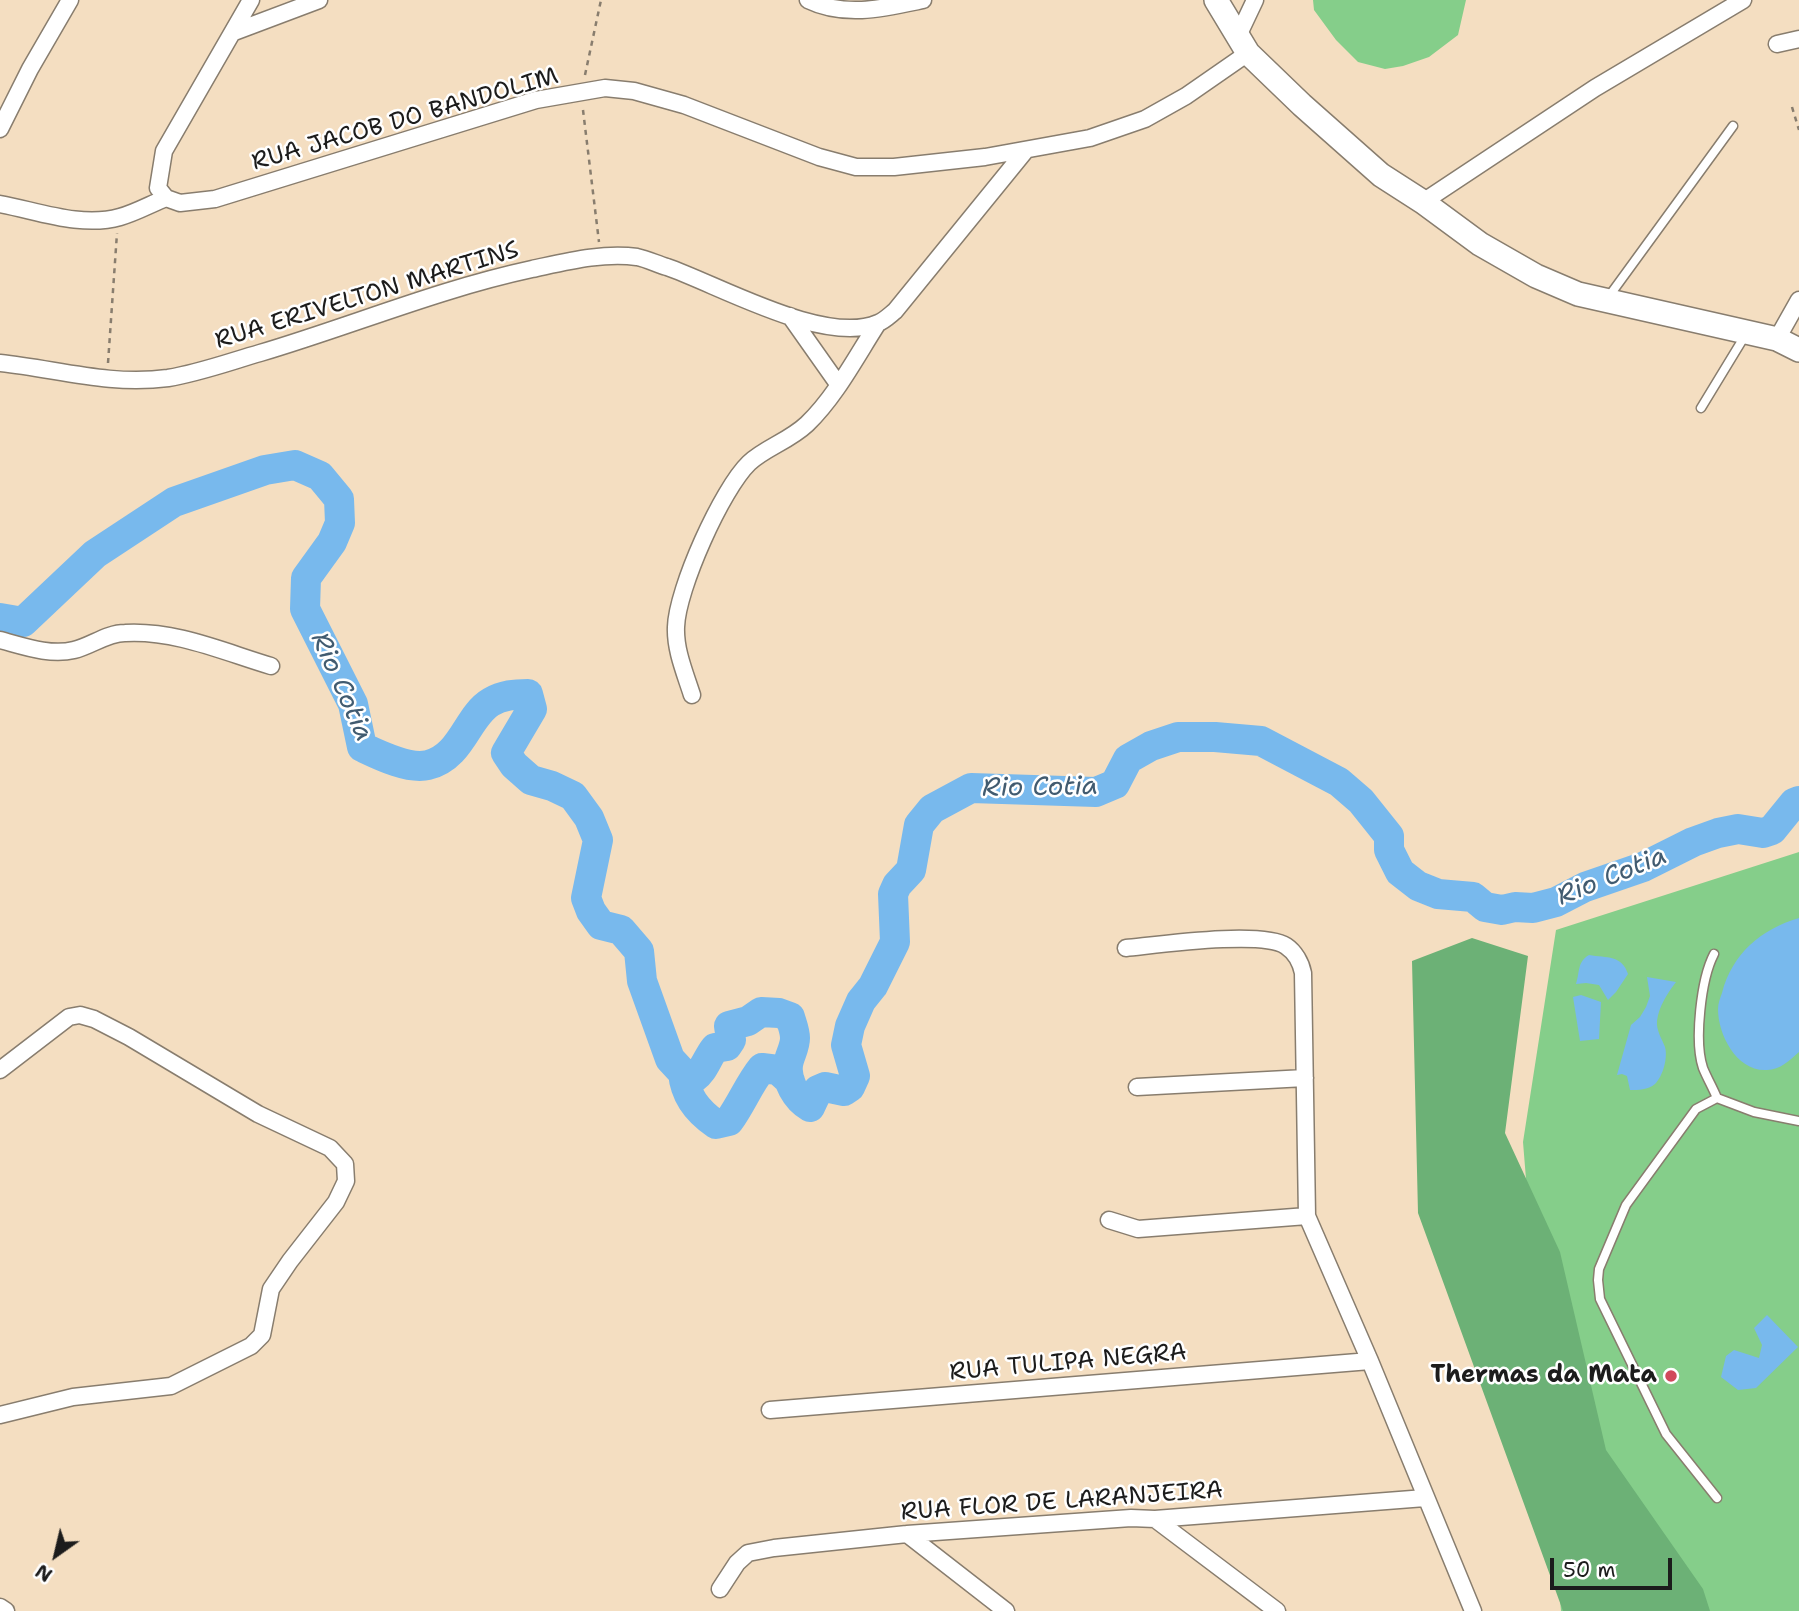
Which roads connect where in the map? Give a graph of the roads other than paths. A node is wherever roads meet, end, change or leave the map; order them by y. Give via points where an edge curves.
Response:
1 (70, 0) edge
2 (251, 0) edge
3 (319, 0) edge
4 (808, 0) edge
5 (923, 0) edge
6 (1216, 0) edge
7 (1255, 0) edge
8 (1743, 0) edge
9 (233, 32) junction
10 (1799, 39) edge
11 (1777, 44) dead end
12 (1243, 45) junction
13 (1732, 126) dead end
14 (0, 129) edge
15 (1026, 150) junction
16 (166, 198) junction
17 (1423, 202) junction
18 (0, 204) edge
19 (1607, 299) junction
20 (1799, 300) edge
21 (790, 316) junction
22 (878, 323) junction
23 (1746, 334) junction
24 (1777, 340) junction
25 (1799, 350) edge
26 (0, 363) edge
27 (838, 384) junction
28 (1701, 408) dead end
29 (0, 640) edge
30 (271, 666) dead end
31 (692, 695) dead end
32 (1126, 948) dead end
33 (1714, 954) dead end
34 (0, 1070) edge
35 (1306, 1078) junction
36 (1137, 1087) dead end
37 (1717, 1098) junction
38 (1799, 1121) edge
39 (1307, 1216) junction
40 (1109, 1220) dead end
41 (1370, 1361) junction
42 (770, 1410) dead end
43 (0, 1415) edge
44 (1425, 1498) junction
45 (1717, 1498) dead end
46 (1155, 1519) junction
47 (907, 1534) junction
48 (720, 1589) dead end
49 (0, 1607) edge
50 (6, 1611) edge
51 (1006, 1611) edge
52 (1277, 1611) edge
53 (1473, 1611) edge

1 - 14 street
2 - 9 street
3 - 9 street
4 - 5 street via 843,10 877,10
6 - 12 street
7 - 12 street
8 - 17 street via 1595,88
9 - 16 street via 164,151 158,188
10 - 11 street
12 - 15 street, RUA JACOB DO BANDOLIM via 1186,96 1145,119 1090,138
12 - 17 street via 1301,105 1381,175
13 - 19 lane
15 - 16 street, RUA JACOB DO BANDOLIM via 894,167 856,167 684,106 635,91 605,88 536,100 215,200 180,203
15 - 22 street via 895,311
16 - 18 street, RUA JACOB DO BANDOLIM via 118,218 88,220
17 - 19 street via 1480,244 1536,276 1578,294
19 - 23 street
20 - 24 street
21 - 22 street, RUA ERIVELTON MARTINS via 849,329
21 - 26 street, RUA ERIVELTON MARTINS via 638,257 601,257 480,280 282,346 168,378 107,380
21 - 27 street
22 - 27 street
23 - 24 street
23 - 28 lane
24 - 25 street
27 - 31 street via 807,424 743,470 698,552 676,625
29 - 30 street via 52,652 74,650 122,632 153,634
32 - 35 street via 1223,939 1286,945 1303,973
33 - 37 lane via 1699,1010 1702,1065
34 - 43 street via 69,1017 94,1019 258,1114 330,1148 345,1164 346,1181 336,1202 271,1289 261,1335 251,1346 171,1387 73,1397
35 - 36 street
35 - 39 street
37 - 38 lane
37 - 45 lane via 1696,1110 1626,1205 1598,1280 1608,1317 1666,1434
39 - 40 street via 1138,1229
39 - 41 street
41 - 42 street, RUA TULIPA NEGRA
41 - 44 street
44 - 46 street, RUA FLOR DE LARANJEIRA
44 - 53 street
46 - 47 street, RUA FLOR DE LARANJEIRA
46 - 52 street
47 - 48 street, RUA FLOR DE LARANJEIRA via 748,1553
47 - 51 street
49 - 50 street

